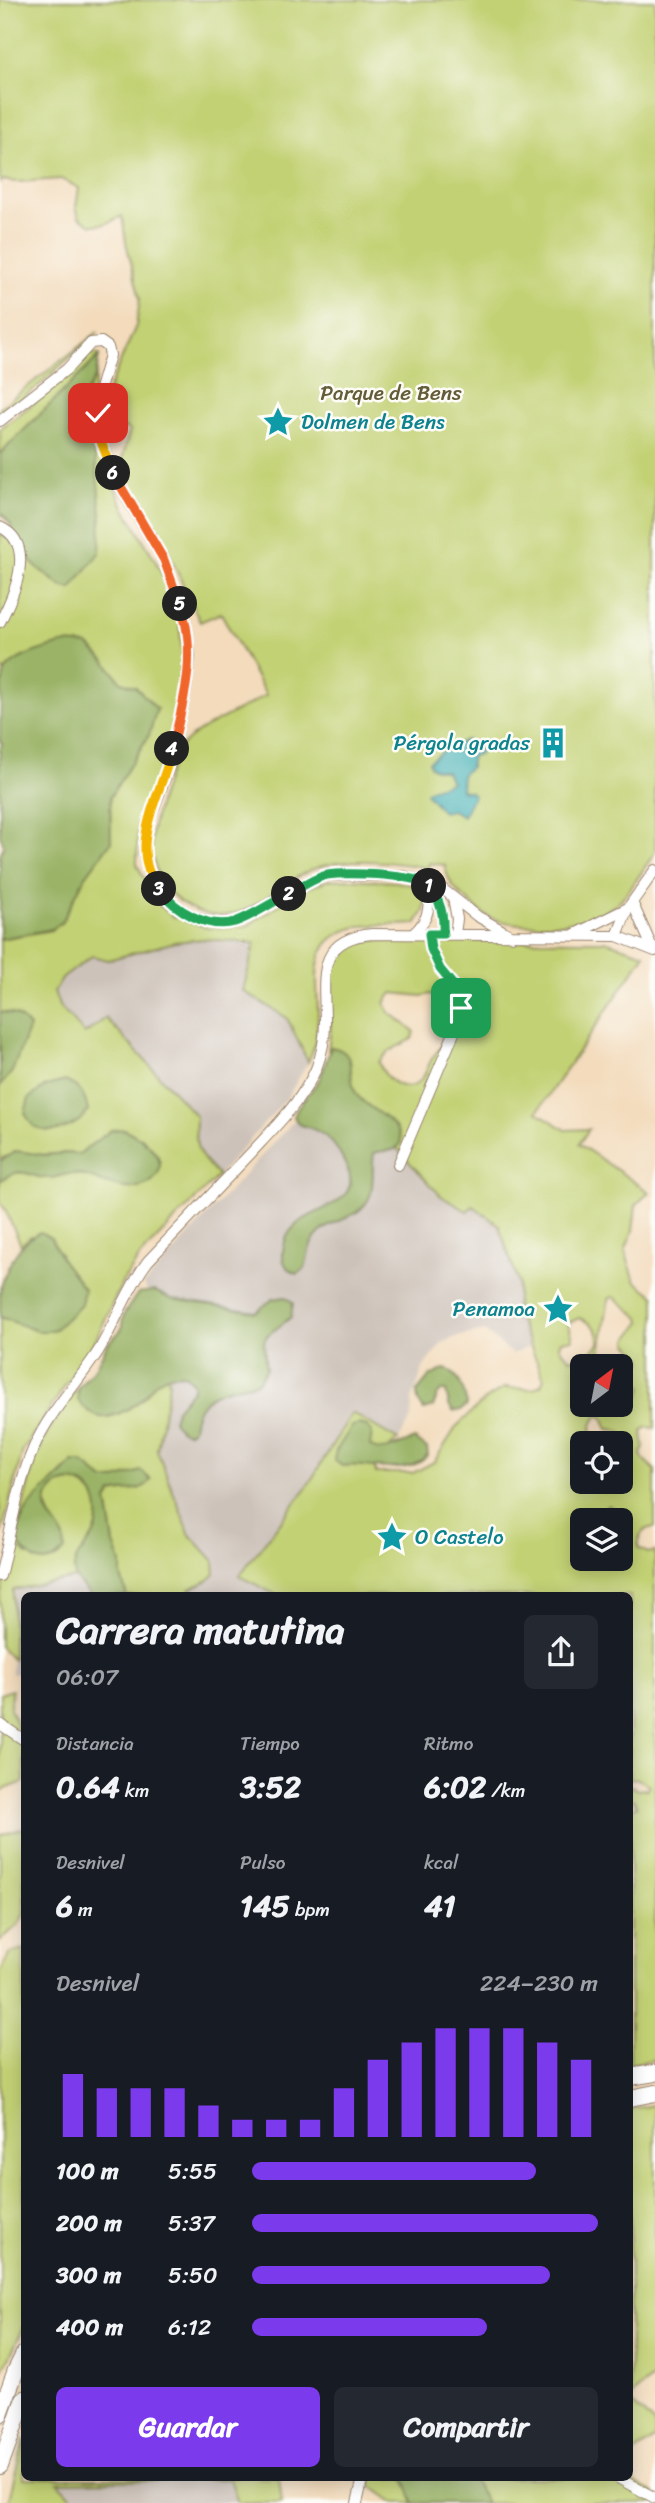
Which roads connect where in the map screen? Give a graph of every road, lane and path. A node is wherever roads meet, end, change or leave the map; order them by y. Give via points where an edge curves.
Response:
1 (0, 421) edge
2 (0, 527) edge
3 (0, 622) edge
4 (655, 870) edge
5 (425, 881) junction
6 (453, 896) junction
7 (630, 905) junction
8 (413, 934) junction
9 (429, 934) junction
10 (443, 934) junction
11 (455, 934) junction
12 (574, 934) junction
13 (512, 936) junction
14 (617, 936) junction
15 (655, 949) edge
16 (398, 1165) dead end
17 (0, 1576) edge
18 (0, 1724) edge
19 (21, 1738) edge
20 (655, 2073) edge
21 (633, 2077) edge
22 (655, 2093) edge
23 (633, 2097) edge
24 (21, 2360) edge
25 (21, 2407) edge
26 (0, 2414) edge
27 (0, 2466) edge
28 (362, 2481) edge
29 (624, 2481) edge
30 (655, 2498) edge
31 (357, 2503) edge

1 - 5 street via 67,369 91,343 108,347 99,401 100,439 122,490 164,560 185,618 190,656 168,770 147,826 144,853 152,880 168,901 193,917 235,922 325,875 404,876
2 - 3 street via 17,543 21,567
4 - 7 street
5 - 6 street
5 - 8 street via 429,914
5 - 10 street via 442,909
6 - 11 street
6 - 13 street
7 - 12 street
7 - 14 street
7 - 15 street
8 - 9 street
8 - 17 street via 361,935 331,954 324,971 325,1035 315,1072 281,1119 134,1280 100,1347 35,1446 20,1488
9 - 10 street
9 - 16 street via 431,949 454,986 461,1008
10 - 11 street
11 - 13 street
12 - 13 street
12 - 14 street
14 - 15 street
18 - 19 street
20 - 21 highway
22 - 23 highway
24 - 26 highway
25 - 27 highway
28 - 31 street
29 - 30 street

